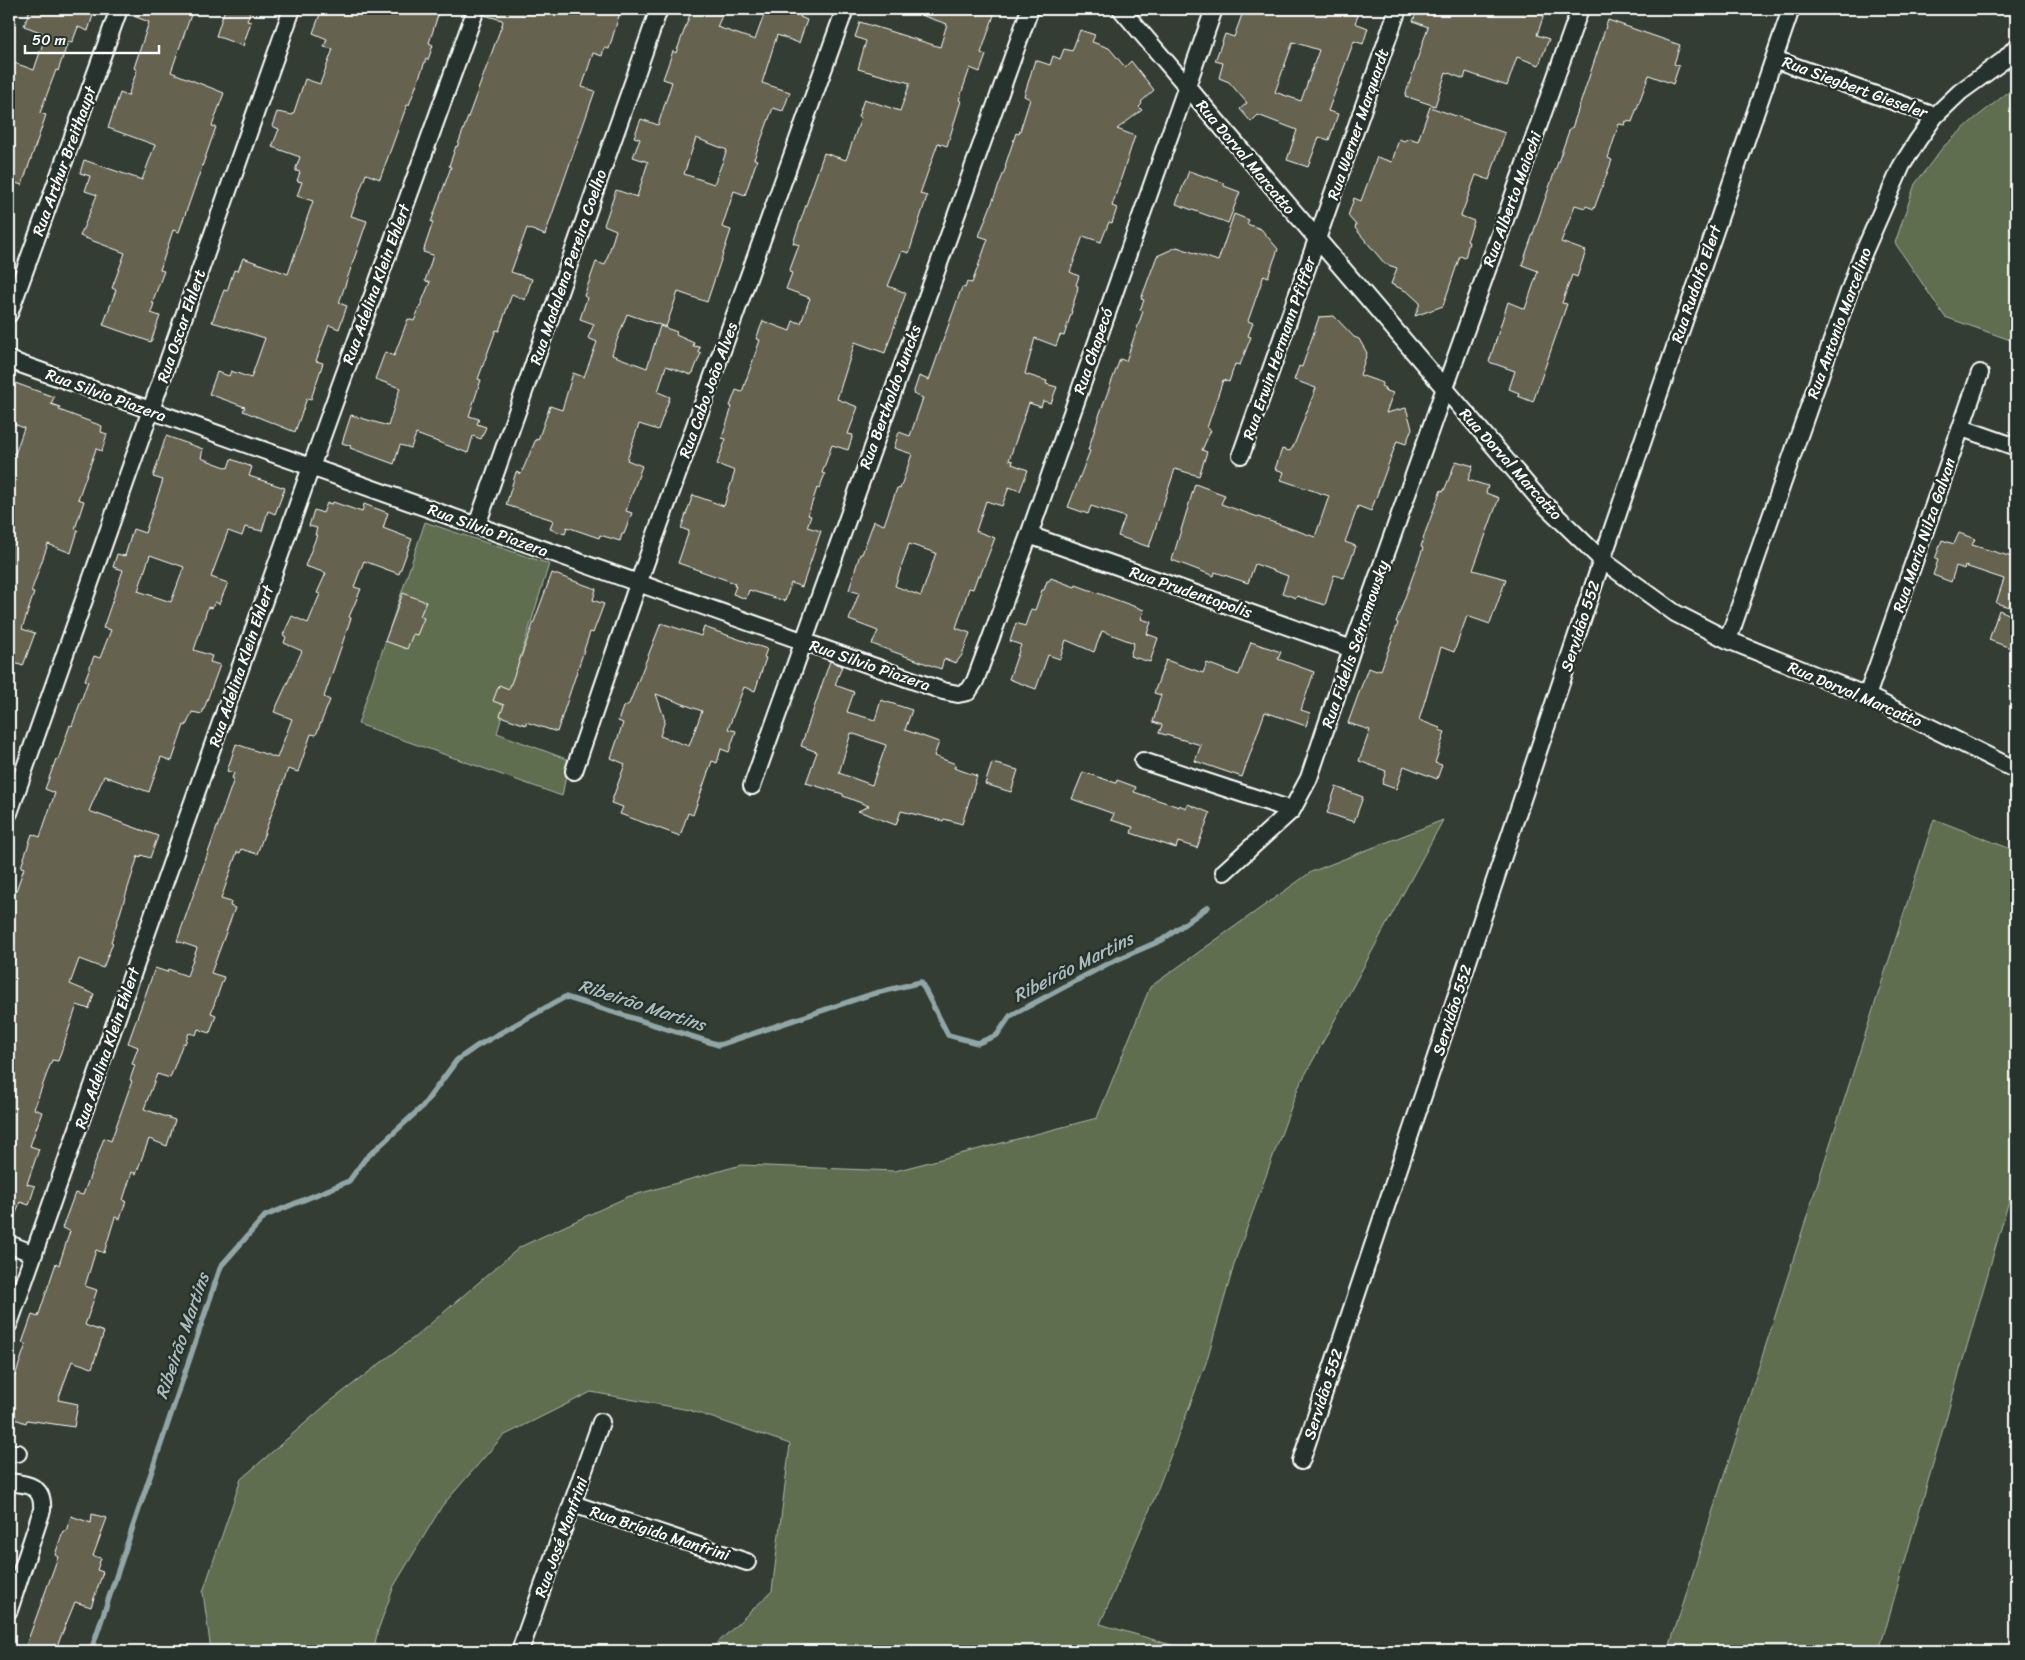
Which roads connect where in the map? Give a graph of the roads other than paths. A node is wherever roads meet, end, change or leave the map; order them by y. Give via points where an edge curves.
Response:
1 (120, 9) edge
2 (292, 9) edge
3 (476, 9) edge
4 (660, 9) edge
5 (844, 9) edge
6 (1030, 9) edge
7 (1121, 9) edge
8 (1214, 9) edge
9 (1398, 9) edge
10 (1580, 9) edge
11 (1791, 9) edge
12 (2016, 47) edge
13 (1774, 59) junction
14 (1186, 86) junction
15 (1935, 116) junction
16 (1317, 240) junction
17 (9, 314) edge
18 (9, 360) edge
19 (1980, 373) dead end
20 (1444, 389) junction
21 (151, 410) junction
22 (1962, 428) junction
23 (2016, 448) edge
24 (1241, 455) dead end
25 (311, 467) junction
26 (477, 526) junction
27 (1029, 534) junction
28 (1602, 560) junction
29 (638, 584) junction
30 (1728, 640) junction
31 (802, 642) junction
32 (1352, 649) junction
33 (968, 692) joint
34 (1867, 696) junction
35 (1143, 761) dead end
36 (2016, 770) edge
37 (574, 771) dead end
38 (752, 786) dead end
39 (1292, 810) junction
40 (9, 813) edge
41 (1224, 872) dead end
42 (9, 1244) edge
43 (34, 1254) junction
44 (9, 1324) edge
45 (601, 1422) dead end
46 (1301, 1460) dead end
47 (9, 1482) edge
48 (573, 1504) junction
49 (747, 1562) dead end
50 (9, 1610) edge
51 (520, 1651) edge

1 - 17 street, Rua Arthur Breithaupt
2 - 21 street, Rua Oscar Ehlert
3 - 25 street, Rua Adelina Klein Ehlert
4 - 26 street, Rua Madalena Pereira Coelho
5 - 29 street, Rua Cabo João Alves
6 - 31 street, Rua Bertholdo Juncks
7 - 14 street, Rua Dorval Marcatto
8 - 14 street, Rua Chapecó
9 - 16 street, Rua Werner Marquardt
10 - 20 street, Rua Alberto Maiochi
11 - 13 street, Rua Rudolfo Elert
12 - 15 street, Rua Antonio Marcelino
13 - 15 street, Rua Siegbert Gieseler
13 - 28 street, Rua Rudolfo Elert
14 - 16 street, Rua Dorval Marcatto
14 - 27 street, Rua Chapecó
15 - 30 street, Rua Antonio Marcelino via 1902,165 1859,263
16 - 20 street, Rua Dorval Marcatto
16 - 24 street, Rua Erwin Hermann Pfiffer
18 - 21 street, Rua Silvio Piazera
19 - 22 street, Rua Maria Nilza Galvan
20 - 28 street, Rua Dorval Marcatto via 1540,500
20 - 32 street, Rua Fidelis Schramowsky
21 - 25 street, Rua Silvio Piazera
21 - 40 street, Rua Oscar Ehlert
22 - 23 street
22 - 34 street, Rua Maria Nilza Galvan
25 - 26 street, Rua Silvio Piazera
25 - 43 street, Rua Adelina Klein Ehlert
26 - 29 street, Rua Silvio Piazera
27 - 32 street, Rua Prudentopolis
27 - 33 street, Rua Chapecó via 975,681
28 - 30 street, Rua Dorval Marcatto via 1675,613
28 - 46 street, Servidão 552
29 - 31 street, Rua Silvio Piazera
29 - 37 street, Rua Cabo João Alves
30 - 34 street, Rua Dorval Marcatto
31 - 33 street, Rua Silvio Piazera via 943,691
31 - 38 street, Rua Bertholdo Juncks
32 - 39 street, Rua Fidelis Schramowsky via 1308,778
34 - 36 street, Rua Dorval Marcatto
35 - 39 street
39 - 41 street, Rua Fidelis Schramowsky
42 - 43 street
43 - 44 street, Rua Adelina Klein Ehlert
45 - 48 street, Rua José Manfrini
47 - 50 street via 31,1486 38,1490 43,1501
48 - 49 street, Rua Brígida Manfrini
48 - 51 street, Rua José Manfrini

